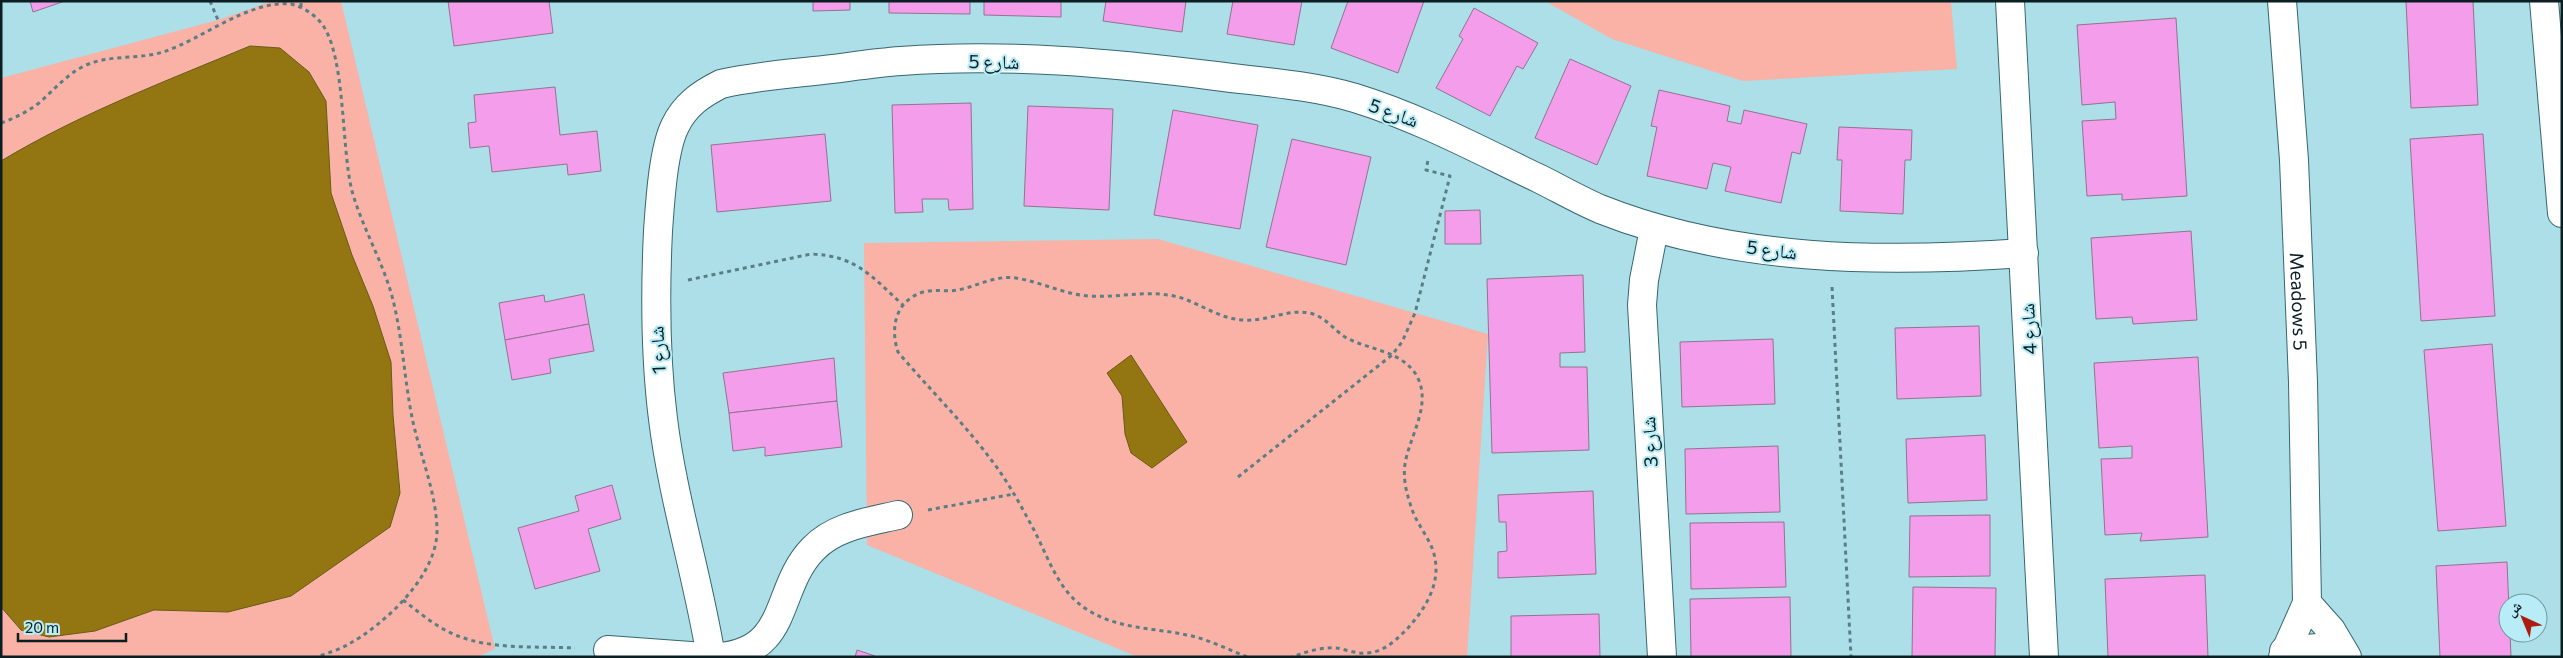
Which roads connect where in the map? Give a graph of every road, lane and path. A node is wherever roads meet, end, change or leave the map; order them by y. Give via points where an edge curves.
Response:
1 (210, 1) edge
2 (301, 1) edge
3 (2010, 1) edge
4 (2282, 1) edge
5 (2544, 1) edge
6 (301, 7) junction
7 (218, 20) dead end
8 (742, 79) joint
9 (1, 123) edge
10 (1436, 128) junction
11 (2562, 213) edge
12 (1654, 229) junction
13 (2024, 253) junction
14 (1831, 257) junction
15 (655, 287) junction
16 (903, 305) junction
17 (1392, 355) junction
18 (1238, 477) dead end
19 (1014, 494) junction
20 (898, 515) joint
21 (403, 600) junction
22 (2308, 603) junction
23 (608, 650) joint
24 (2341, 653) edge
25 (2284, 654) edge
26 (317, 657) edge
27 (704, 657) edge
28 (712, 657) edge
29 (719, 657) edge
30 (1248, 657) edge
31 (1292, 657) edge
32 (1662, 657) edge
33 (1851, 657) edge
34 (2044, 657) edge

1 - 7 path
2 - 6 path
3 - 13 street, شارع 4
4 - 22 street, Meadows 5 via 2295,179
5 - 11 street
6 - 9 path via 287,3 255,8 222,21 177,47 146,56 88,64 72,73 26,112
6 - 21 path via 322,24 335,62 352,189 395,308 412,419 435,509 437,534 431,559
8 - 10 street, شارع 5 via 902,61 1082,63 1171,70 1306,87 1351,97
8 - 15 street, شارع 1 via 721,84 702,94 686,108 674,127 659,215
10 - 12 street, شارع 5 via 1597,208
10 - 17 path via 1426,170 1450,176 1415,313 1406,335
12 - 14 street, شارع 5 via 1727,244
12 - 32 street, شارع 3 via 1642,305
13 - 14 street, شارع 5 via 1950,258
13 - 34 street, شارع 4
14 - 33 path
15 - 16 path via 811,254 830,255 863,269
15 - 28 street, شارع 1 via 656,354 663,421
16 - 17 path via 925,291 958,290 994,279 1013,278 1087,296 1144,293 1175,296 1224,317 1244,320 1311,314 1354,342
16 - 19 path via 894,321 893,337 898,352 975,439
17 - 18 path
17 - 31 path via 1414,371 1422,389 1422,410 1405,465 1405,488 1411,510 1432,549 1436,571 1433,592 1423,612 1391,645 1378,651 1364,654 1333,648 1315,649
19 - 20 path
19 - 30 path via 1052,571 1068,594 1090,612 1116,624 1204,640
20 - 29 street via 832,533 799,565 773,629 757,646 735,656
21 - 23 path via 440,627 473,641
21 - 26 path via 377,626 346,646
22 - 24 street via 2320,616
22 - 25 street, Meadows 5
23 - 27 street
24 - 25 street

